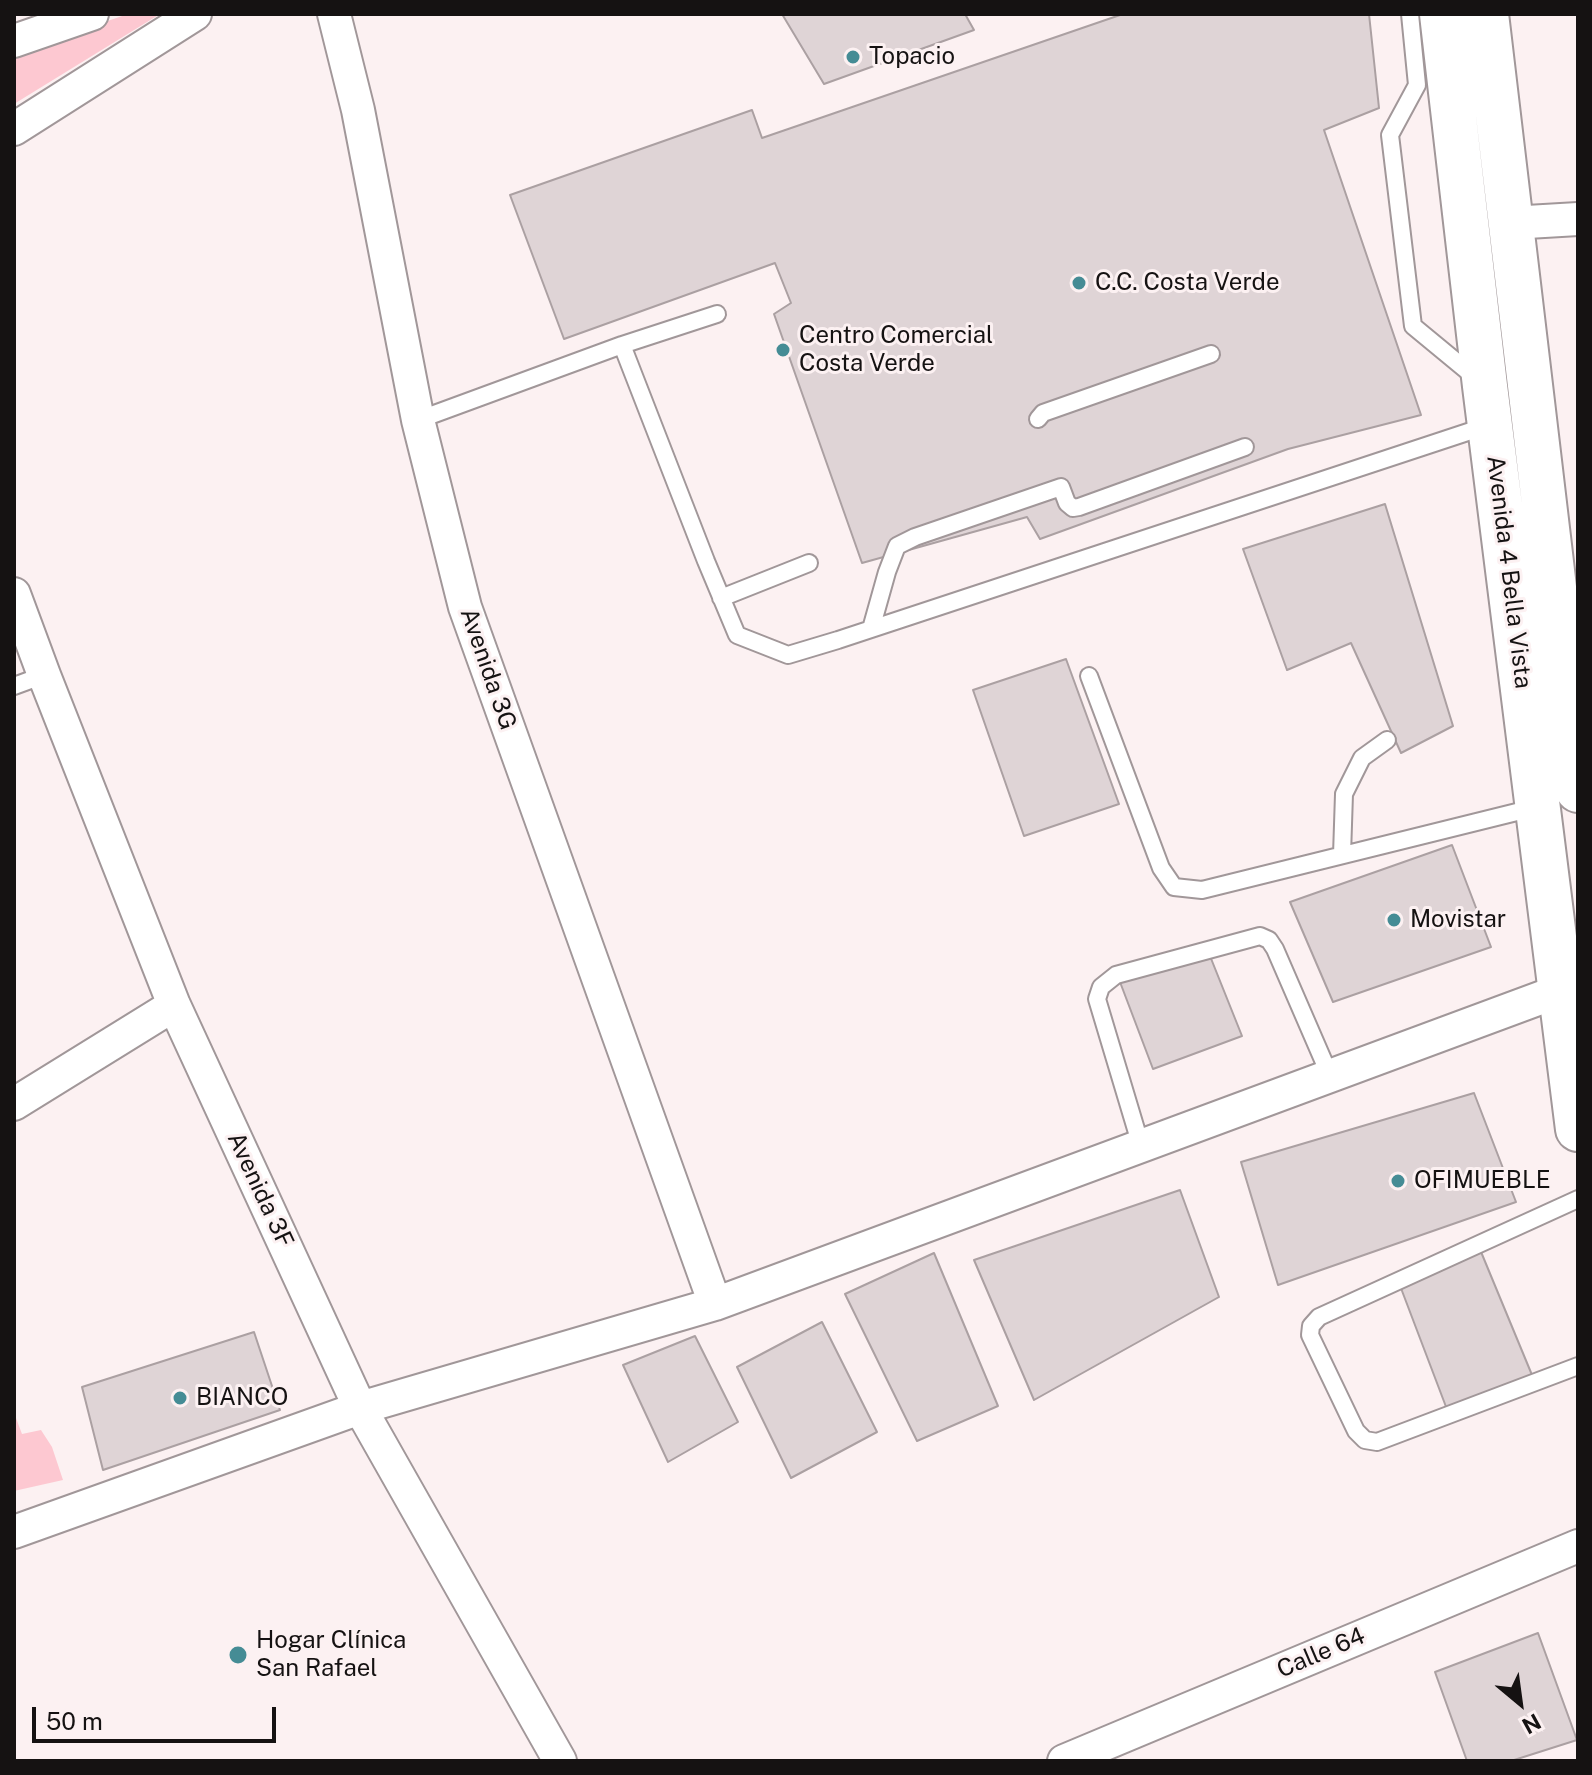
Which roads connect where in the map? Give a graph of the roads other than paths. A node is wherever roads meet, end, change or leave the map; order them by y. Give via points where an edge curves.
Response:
1 (92, 14) edge
2 (195, 14) edge
3 (334, 14) edge
4 (1410, 14) edge
5 (1442, 14) edge
6 (1486, 14) edge
7 (14, 41) edge
8 (14, 129) edge
9 (1578, 219) edge
10 (1510, 223) junction
11 (717, 314) dead end
12 (622, 345) junction
13 (1211, 354) dead end
14 (1488, 405) junction
15 (1038, 419) dead end
16 (418, 420) junction
17 (1245, 447) dead end
18 (809, 563) dead end
19 (14, 594) edge
20 (721, 598) junction
21 (871, 629) junction
22 (44, 675) junction
23 (1089, 676) dead end
24 (14, 686) edge
25 (1387, 740) dead end
26 (1568, 785) edge
27 (1342, 855) junction
28 (1570, 987) edge
29 (174, 1005) junction
30 (1330, 1076) junction
31 (14, 1104) edge
32 (1578, 1129) edge
33 (1141, 1146) junction
34 (1578, 1199) edge
35 (715, 1304) junction
36 (1578, 1366) edge
37 (360, 1408) junction
38 (14, 1532) edge
39 (1578, 1546) edge
40 (560, 1761) edge
41 (1064, 1761) edge

1 - 7 street
2 - 8 street
3 - 16 street, Avenida 3G via 358,110
4 - 14 lane via 1417,85 1390,135 1413,326
5 - 14 street, Avenida 4 Bella Vista
6 - 10 street, Avenida 4 Bella Vista
9 - 10 street
10 - 26 street, Avenida 4 Bella Vista
11 - 12 lane
12 - 16 lane
12 - 20 lane
13 - 15 lane
14 - 21 lane
14 - 26 street, Avenida 4 Bella Vista
16 - 35 street, Avenida 3G via 465,607
17 - 21 lane via 1079,507 1067,503 1061,487 915,537 897,546
18 - 20 lane
19 - 22 street, Avenida 3F
20 - 21 lane via 737,635 788,655
22 - 24 lane
22 - 29 street, Avenida 3F
23 - 27 lane via 1161,868 1174,887 1202,890
25 - 27 lane via 1362,758 1344,794
26 - 27 lane
26 - 28 street, Avenida 4 Bella Vista
28 - 30 street
28 - 32 street, Avenida 4 Bella Vista
29 - 31 street
29 - 37 street, Avenida 3F
30 - 33 street
30 - 33 lane via 1269,940 1260,936 1116,975 1101,987 1097,999
33 - 35 street
34 - 36 lane via 1319,1317 1310,1335 1356,1431 1377,1442
35 - 37 street
37 - 38 street
37 - 40 street, Avenida 3F
39 - 41 street, Calle 64

